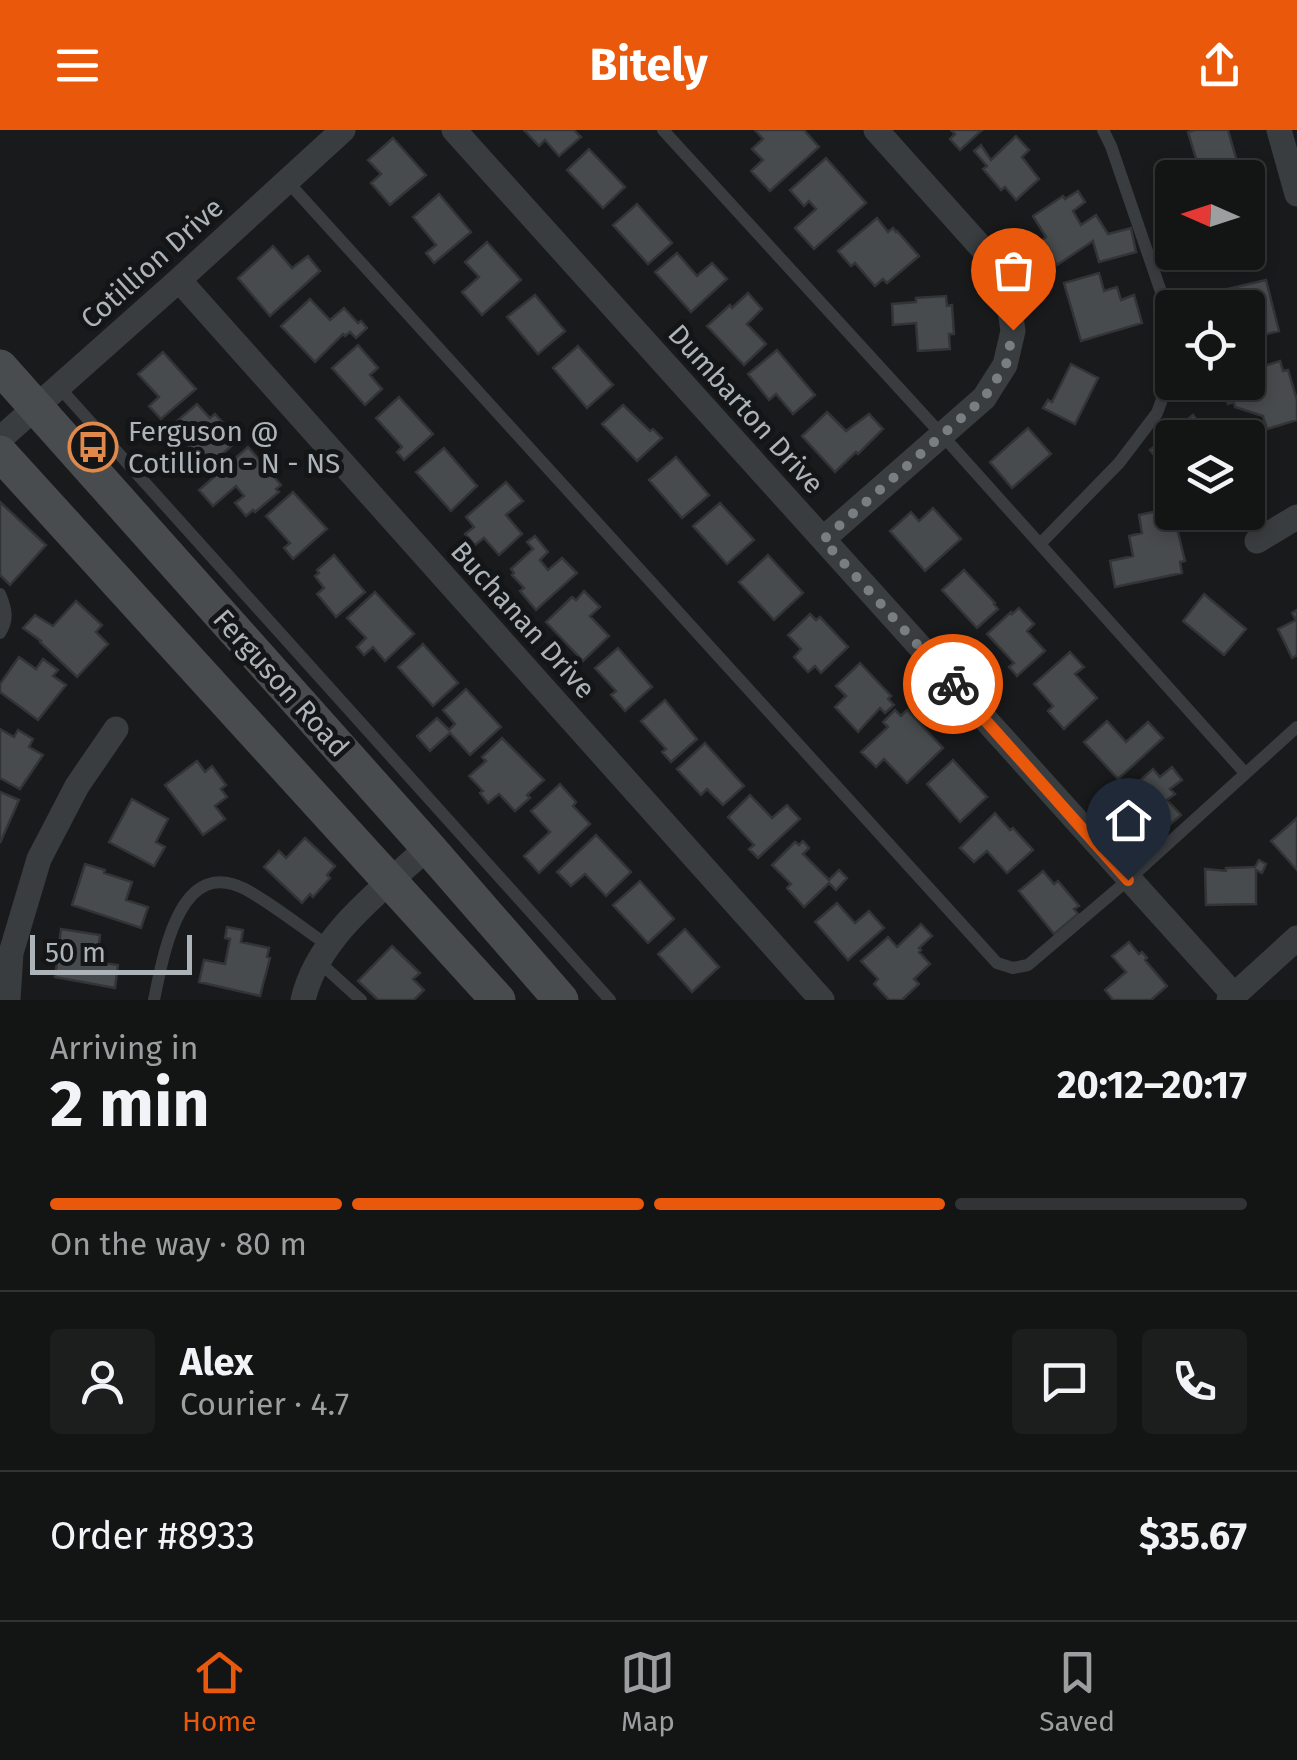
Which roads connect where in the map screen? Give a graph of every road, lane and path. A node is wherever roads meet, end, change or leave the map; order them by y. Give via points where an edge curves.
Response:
1 (343, 130) edge
2 (454, 130) edge
3 (663, 130) edge
4 (876, 130) edge
5 (1103, 130) edge
6 (1280, 130) edge
7 (287, 181) junction
8 (1297, 194) edge
9 (179, 280) junction
10 (1161, 290) edge
11 (0, 367) edge
12 (47, 396) junction
13 (1161, 400) edge
14 (942, 436) junction
15 (0, 439) edge
16 (0, 452) edge
17 (1297, 517) edge
18 (823, 540) junction
19 (1257, 540) dead end
20 (1040, 544) junction
21 (0, 594) edge
22 (0, 633) edge
23 (1297, 727) edge
24 (116, 729) dead end
25 (1245, 774) junction
26 (428, 847) junction
27 (1128, 880) junction
28 (392, 881) junction
29 (1297, 938) edge
30 (324, 954) junction
31 (1232, 998) edge
32 (8, 1000) edge
33 (154, 1000) edge
34 (303, 1000) edge
35 (360, 1000) edge
36 (498, 1000) edge
37 (560, 1000) edge
38 (610, 1000) edge
39 (822, 1000) edge

1 - 7 street, Cotillion Drive
2 - 18 street, Dumbarton Drive
3 - 14 lane
4 - 14 street via 989,256 1007,290 1013,330 1006,365 984,398
5 - 10 lane
6 - 8 street
7 - 9 street, Cotillion Drive
7 - 27 lane via 996,963 1028,966
9 - 12 street, Cotillion Drive
9 - 39 street, Buchanan Drive
11 - 12 main road, Ferguson Road
12 - 15 street, Cotillion Drive
12 - 26 main road, Ferguson Road
12 - 38 lane
13 - 20 lane via 1119,463
14 - 18 street
14 - 20 lane
16 - 28 main road, Ferguson Road
17 - 19 street
18 - 27 street, Dumbarton Drive
20 - 25 lane
21 - 22 lane via 6,610
23 - 25 lane
24 - 32 street via 39,859 11,953
25 - 27 lane
26 - 28 street
26 - 37 main road, Ferguson Road
27 - 31 street, Dumbarton Drive
28 - 30 street
28 - 36 main road, Ferguson Road
29 - 31 street
30 - 33 lane via 245,889 208,885 182,909
30 - 34 street
30 - 35 lane

